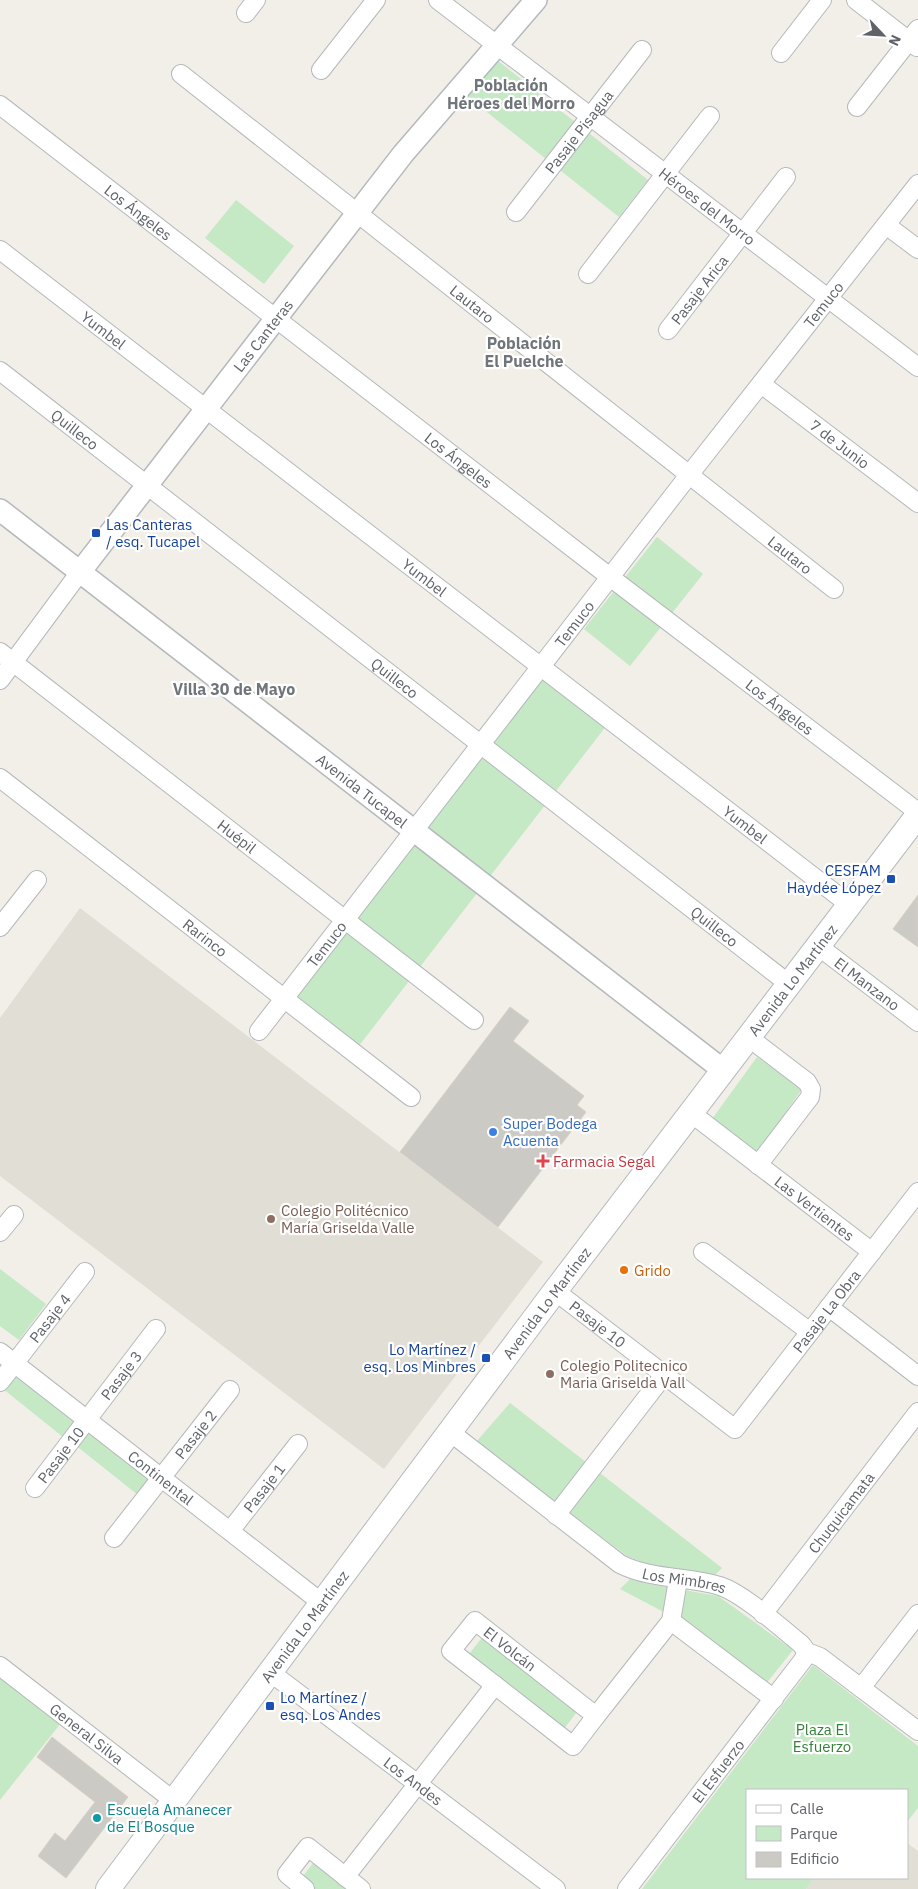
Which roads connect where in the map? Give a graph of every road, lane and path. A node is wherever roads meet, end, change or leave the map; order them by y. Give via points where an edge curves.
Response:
1 (376, 0) edge
2 (438, 0) edge
3 (536, 0) edge
4 (822, 0) edge
5 (856, 0) edge
6 (915, 39) edge
7 (496, 45) junction
8 (642, 50) dead end
9 (781, 53) dead end
10 (322, 70) dead end
11 (181, 74) dead end
12 (0, 105) edge
13 (857, 107) dead end
14 (710, 116) dead end
15 (590, 117) junction
16 (665, 174) junction
17 (786, 177) dead end
18 (918, 184) edge
19 (516, 212) dead end
20 (357, 213) junction
21 (889, 221) junction
22 (742, 234) junction
23 (918, 249) edge
24 (0, 250) edge
25 (588, 274) dead end
26 (828, 299) junction
27 (276, 318) junction
28 (668, 330) dead end
29 (918, 367) edge
30 (0, 371) edge
31 (761, 384) junction
32 (206, 409) junction
33 (689, 475) junction
34 (147, 485) junction
35 (918, 503) edge
36 (0, 510) edge
37 (80, 572) junction
38 (610, 577) junction
39 (834, 589) dead end
40 (7, 658) edge
41 (541, 667) junction
42 (0, 680) edge
43 (482, 744) junction
44 (0, 778) edge
45 (918, 814) edge
46 (414, 831) junction
47 (37, 880) dead end
48 (850, 904) junction
49 (345, 920) junction
50 (0, 927) edge
51 (818, 946) junction
52 (789, 984) junction
53 (284, 998) junction
54 (474, 1020) dead end
55 (918, 1022) edge
56 (259, 1031) dead end
57 (748, 1038) junction
58 (723, 1070) junction
59 (411, 1097) dead end
60 (691, 1113) junction
61 (758, 1165) junction
62 (918, 1192) edge
63 (14, 1215) dead end
64 (0, 1232) edge
65 (703, 1252) dead end
66 (872, 1252) junction
67 (85, 1272) dead end
68 (555, 1291) junction
69 (829, 1307) junction
70 (156, 1329) dead end
71 (810, 1332) junction
72 (0, 1352) edge
73 (14, 1363) junction
74 (664, 1375) junction
75 (918, 1376) edge
76 (0, 1382) edge
77 (230, 1390) dead end
78 (918, 1412) edge
79 (87, 1419) junction
80 (735, 1429) joint
81 (450, 1432) junction
82 (298, 1444) dead end
83 (161, 1477) junction
84 (35, 1488) dead end
85 (556, 1515) junction
86 (230, 1530) junction
87 (114, 1538) dead end
88 (678, 1580) junction
89 (322, 1602) junction
90 (764, 1614) junction
91 (918, 1614) edge
92 (671, 1621) junction
93 (806, 1652) junction
94 (0, 1666) edge
95 (270, 1672) junction
96 (495, 1685) junction
97 (861, 1688) junction
98 (774, 1699) junction
99 (596, 1716) junction
100 (918, 1732) edge
101 (417, 1784) junction
102 (174, 1800) junction
103 (345, 1877) junction
104 (108, 1889) edge
105 (305, 1889) edge
106 (361, 1889) edge
107 (556, 1889) edge
108 (627, 1889) edge

1 - 10 street
2 - 7 street
3 - 7 street, Las Canteras
4 - 9 street
5 - 6 street
6 - 13 street
7 - 15 street, Héroes del Morro
7 - 20 street, Las Canteras
8 - 15 street, Pasaje Pisagua
11 - 20 street, Lautaro
12 - 27 street, Los Ángeles
14 - 16 street
15 - 16 street, Héroes del Morro
15 - 19 street, Pasaje Pisagua
16 - 22 street, Héroes del Morro
16 - 25 street
17 - 22 street, Pasaje Arica
18 - 21 street, Temuco
20 - 27 street, Las Canteras
20 - 33 street, Lautaro
21 - 23 street
21 - 26 street, Temuco
22 - 26 street, Héroes del Morro
22 - 28 street, Pasaje Arica
24 - 32 street, Yumbel
26 - 29 street, Héroes del Morro
26 - 31 street, Temuco
27 - 32 street, Las Canteras
27 - 38 street, Los Ángeles
30 - 34 street, Quilleco
31 - 33 street, Temuco
31 - 35 street, 7 de Junio
32 - 34 street, Las Canteras
32 - 41 street, Yumbel
33 - 38 street, Temuco
33 - 39 street, Lautaro
34 - 37 street, Las Canteras
34 - 43 street, Quilleco
36 - 37 street, Avenida Tucapel
37 - 40 street, Las Canteras
37 - 46 street, Avenida Tucapel
38 - 41 street, Temuco
38 - 45 street, Los Ángeles
40 - 42 street, Las Canteras
40 - 49 street, Huépil
41 - 43 street, Temuco
41 - 48 street, Yumbel
43 - 46 street, Temuco
43 - 52 street, Quilleco
44 - 53 street, Rarinco
45 - 48 main road, Avenida Lo Martínez
46 - 49 street, Temuco
46 - 58 street, Avenida Tucapel
47 - 50 street
48 - 51 main road, Avenida Lo Martínez
49 - 53 street, Temuco
49 - 54 street, Huépil
51 - 52 main road, Avenida Lo Martínez
51 - 55 street, El Manzano
52 - 57 main road, Avenida Lo Martínez
53 - 56 street, Temuco
53 - 59 street, Rarinco
57 - 58 main road, Avenida Lo Martínez
57 - 61 street via 807,1082 812,1090
58 - 60 main road, Avenida Lo Martínez
60 - 61 street, Las Vertientes
60 - 68 main road, Avenida Lo Martínez
61 - 66 street, Las Vertientes
62 - 66 street, Pasaje La Obra
63 - 64 street
65 - 71 street
66 - 69 street, Pasaje La Obra
67 - 73 street, Pasaje 4
68 - 74 street, Pasaje 10
68 - 81 main road, Avenida Lo Martínez
69 - 71 street, Pasaje La Obra
69 - 75 street
70 - 79 street, Pasaje 3
71 - 80 street, Pasaje La Obra
72 - 73 street, Continental
73 - 76 street, Pasaje 4
73 - 79 street, Continental
74 - 80 street, Pasaje 10
74 - 85 street
77 - 83 street, Pasaje 2
78 - 90 street, Chuquicamata
79 - 83 street, Continental
79 - 84 street, Pasaje 10
81 - 85 street, Los Mimbres
81 - 89 main road, Avenida Lo Martínez
82 - 86 street, Pasaje 1
83 - 86 street, Continental
83 - 87 street, Pasaje 2
85 - 88 street, Los Mimbres via 626,1566 643,1574
86 - 89 street, Continental
88 - 90 street, Los Mimbres via 719,1586
88 - 92 street, El Volcán
89 - 95 main road, Avenida Lo Martínez
90 - 93 street, Los Mimbres via 801,1644
91 - 97 street
92 - 98 street
92 - 99 street, El Volcán
93 - 97 street, Los Mimbres via 820,1657
93 - 98 street, El Esfuerzo
94 - 102 street, General Silva
95 - 101 street, Los Andes
95 - 102 main road, Avenida Lo Martínez
96 - 99 street, El Volcán via 573,1746
96 - 99 street, El Volcán via 451,1651 474,1621
96 - 101 street
97 - 100 street, Los Mimbres
98 - 108 street, El Esfuerzo
101 - 103 street
101 - 107 street, Los Andes
102 - 104 main road, Avenida Lo Martínez
103 - 105 street via 308,1848 287,1874
103 - 106 street

